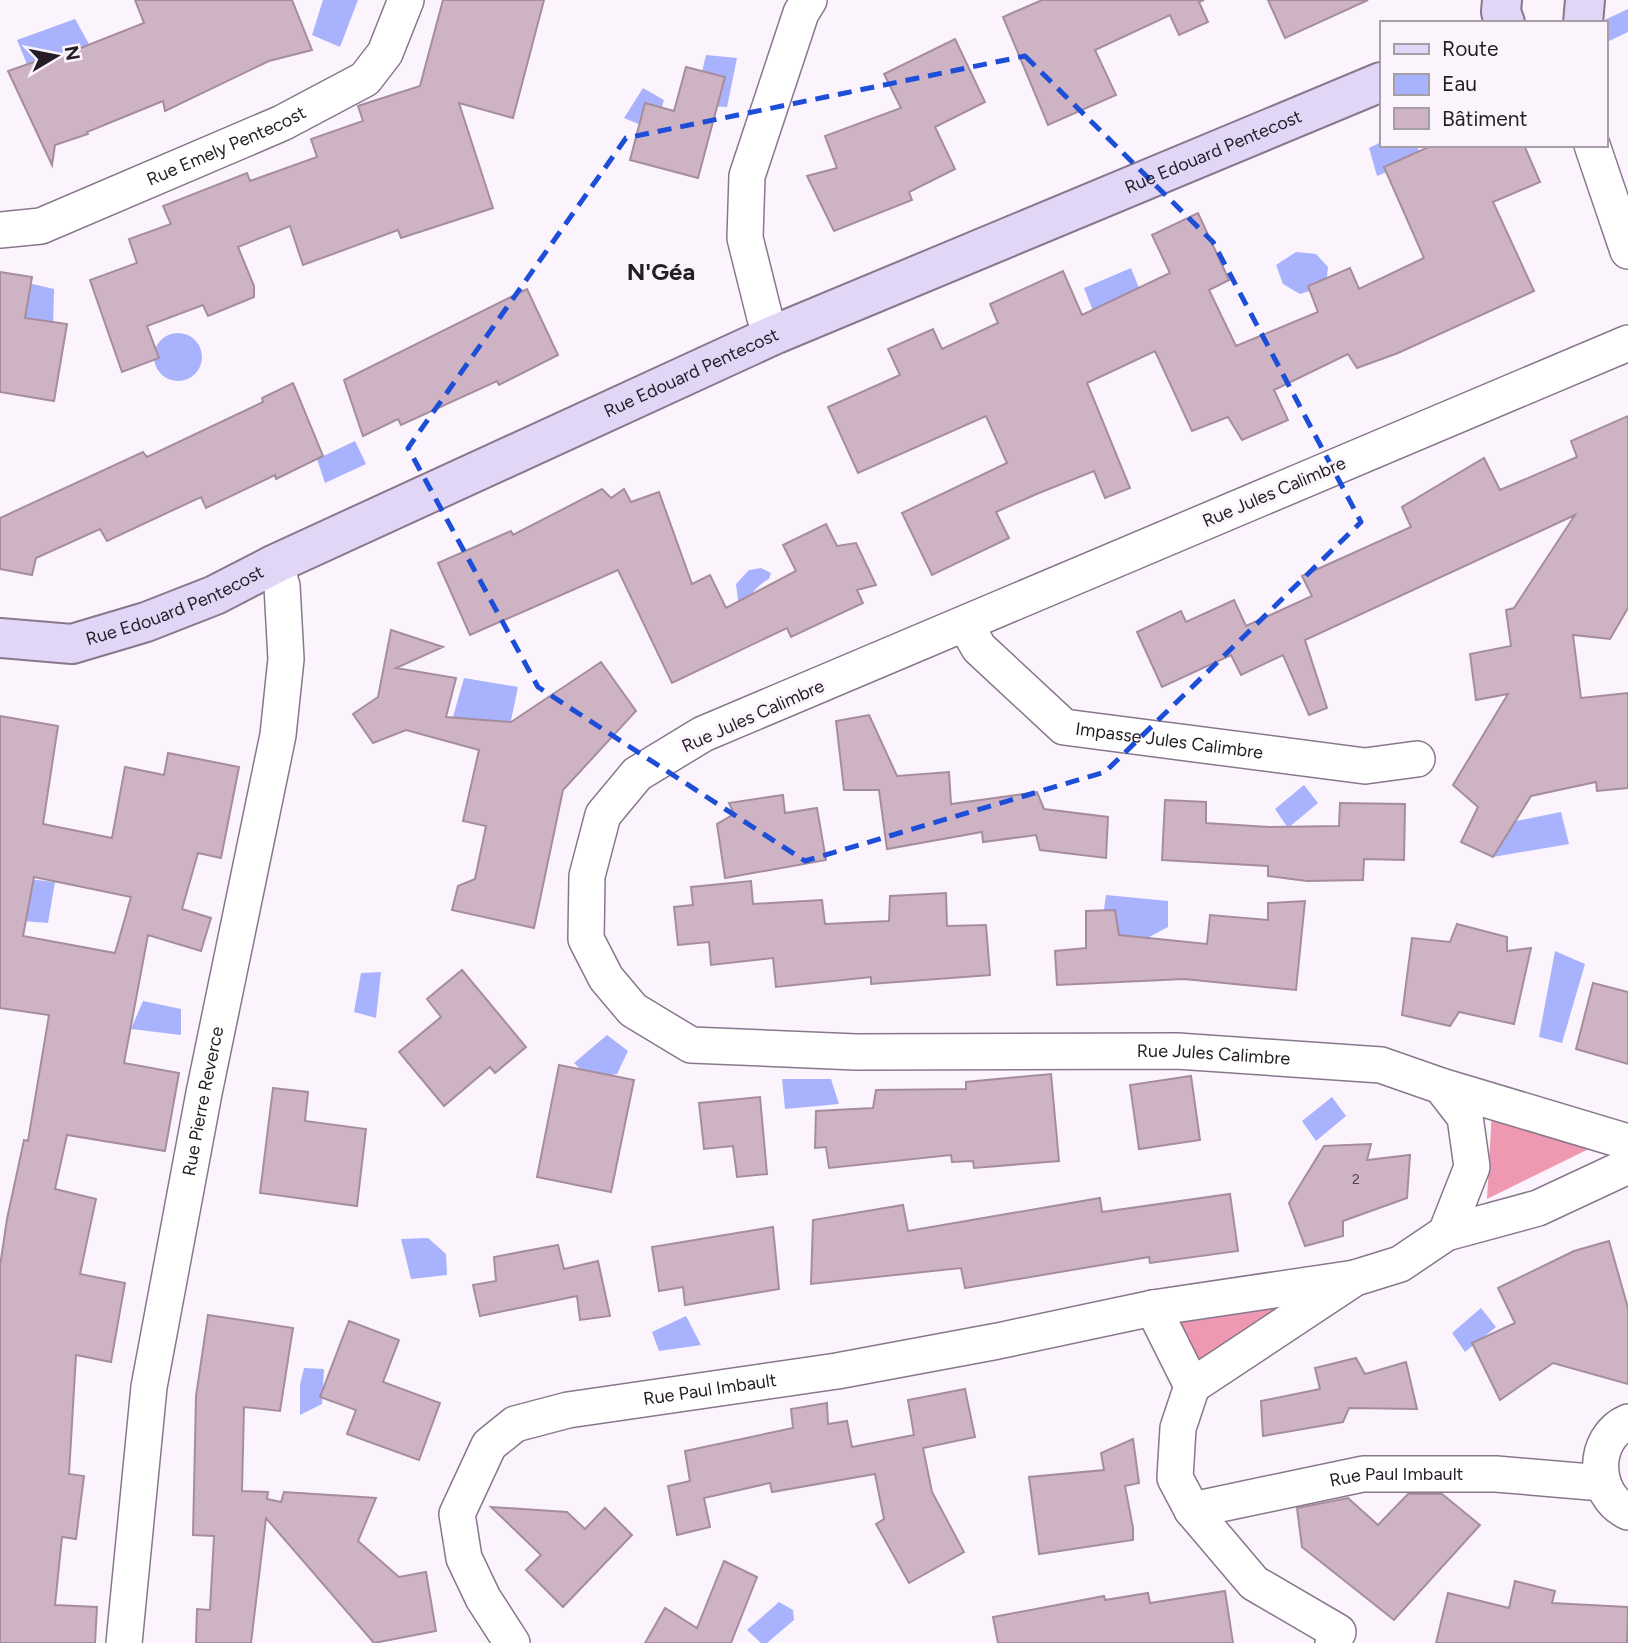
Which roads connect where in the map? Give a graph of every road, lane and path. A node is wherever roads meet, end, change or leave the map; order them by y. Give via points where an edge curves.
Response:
1 (406, 0) edge
2 (809, 0) edge
3 (1502, 0) edge
4 (1585, 0) edge
5 (1504, 21) edge
6 (1583, 21) edge
7 (1380, 82) edge
8 (1592, 147) edge
9 (0, 230) edge
10 (1628, 251) edge
11 (776, 334) junction
12 (1628, 343) edge
13 (275, 564) junction
14 (965, 624) junction
15 (0, 638) edge
16 (1417, 759) dead end
17 (1441, 1086) junction
18 (1628, 1142) edge
19 (1628, 1166) edge
20 (1446, 1233) junction
21 (1355, 1278) junction
22 (1153, 1308) junction
23 (1192, 1386) junction
24 (1628, 1422) edge
25 (1602, 1483) junction
26 (1192, 1510) junction
27 (1628, 1512) edge
28 (1341, 1639) edge
29 (124, 1643) edge
30 (512, 1643) edge

1 - 9 street, Rue Emely Pentecost via 385,53 365,79 282,123 41,226
2 - 11 street via 747,176 745,238 765,318
3 - 5 street
4 - 6 street
7 - 11 street, Rue Edouard Pentecost
8 - 10 street
11 - 13 street, Rue Edouard Pentecost
12 - 14 street, Rue Jules Calimbre
13 - 15 street, Rue Edouard Pentecost via 215,595 72,644
13 - 29 street, Rue Pierre Reverce via 282,586 286,659 278,735 149,1387
14 - 16 street, Impasse Jules Calimbre via 979,648 1064,727 1365,766
14 - 17 street, Rue Jules Calimbre via 703,734 636,774 603,815 587,876 586,939 606,978 632,1010 691,1045 856,1052 1177,1051 1381,1065
17 - 18 street, Rue Jules Calimbre
17 - 20 street via 1465,1117 1472,1167
19 - 20 street, Rue Paul Imbault via 1538,1208
20 - 21 street, Rue Paul Imbault via 1400,1264
21 - 22 street, Rue Paul Imbault
21 - 23 street, Rue Paul Imbault
22 - 23 street
22 - 30 street, Rue Paul Imbault via 837,1371 568,1409 515,1424 489,1445 457,1514 464,1558
23 - 26 street via 1178,1428 1175,1478
24 - 25 street via 1610,1436 1602,1450
25 - 26 street, Rue Paul Imbault via 1496,1474 1363,1475
25 - 27 street via 1610,1498
26 - 28 street via 1254,1583

